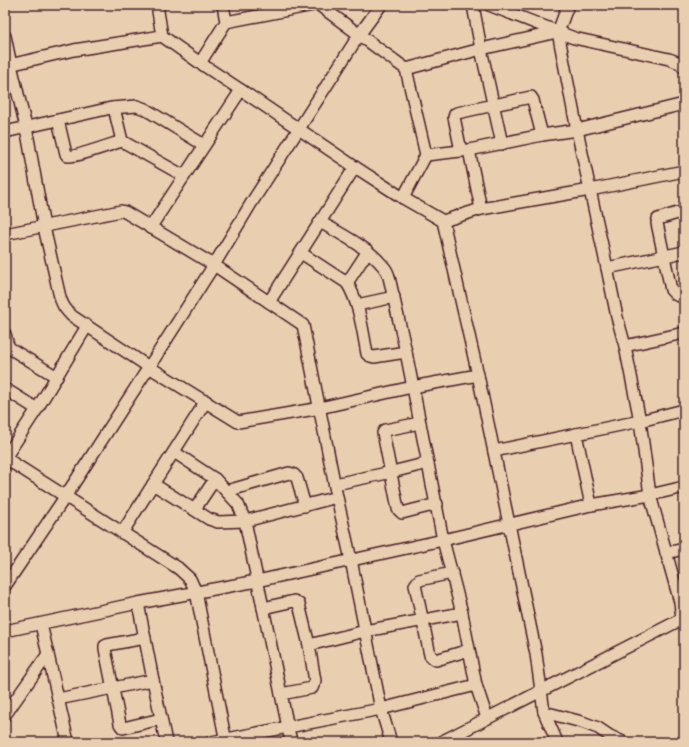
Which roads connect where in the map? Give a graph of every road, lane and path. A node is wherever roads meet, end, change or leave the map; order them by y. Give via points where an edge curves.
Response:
1 (157, 5) edge
2 (223, 5) edge
3 (314, 5) edge
4 (320, 5) edge
5 (381, 5) edge
6 (473, 5) edge
7 (489, 5) edge
8 (568, 5) edge
9 (226, 22) junction
10 (558, 32) junction
11 (359, 35) junction
12 (5, 36) edge
13 (162, 36) junction
14 (481, 49) junction
15 (200, 63) junction
16 (8, 65) edge
17 (684, 68) edge
18 (406, 69) junction
19 (241, 90) junction
20 (684, 104) edge
21 (494, 105) junction
22 (114, 108) junction
23 (58, 120) junction
24 (26, 127) junction
25 (298, 130) junction
26 (577, 130) junction
27 (5, 132) edge
28 (542, 135) junction
29 (122, 141) junction
30 (502, 144) junction
31 (204, 145) junction
32 (465, 151) junction
33 (426, 155) junction
34 (355, 167) junction
35 (684, 172) edge
36 (184, 176) junction
37 (590, 190) junction
38 (403, 198) junction
39 (482, 209) junction
40 (684, 211) edge
41 (443, 221) junction
42 (320, 222) junction
43 (44, 227) junction
44 (150, 228) junction
45 (5, 234) edge
46 (368, 251) junction
47 (684, 252) edge
48 (301, 253) junction
49 (664, 256) junction
50 (214, 265) junction
51 (607, 268) junction
52 (347, 283) junction
53 (684, 295) edge
54 (394, 297) junction
55 (269, 302) junction
56 (356, 305) junction
57 (87, 326) junction
58 (684, 333) edge
59 (5, 334) edge
60 (625, 346) junction
61 (406, 352) junction
62 (149, 367) junction
63 (478, 375) junction
64 (57, 377) junction
65 (412, 386) junction
66 (5, 388) edge
67 (206, 402) junction
68 (319, 408) junction
69 (37, 409) junction
70 (684, 410) edge
71 (640, 421) junction
72 (420, 423) junction
73 (576, 434) junction
74 (494, 451) junction
75 (174, 452) junction
76 (5, 458) edge
77 (428, 463) junction
78 (392, 472) junction
79 (215, 479) junction
80 (153, 484) junction
81 (335, 484) junction
82 (684, 487) edge
83 (227, 491) junction
84 (650, 494) junction
85 (65, 497) junction
86 (337, 498) junction
87 (437, 504) junction
88 (305, 506) junction
89 (591, 506) junction
90 (195, 509) junction
91 (245, 521) junction
92 (509, 524) junction
93 (122, 533) junction
94 (443, 540) junction
95 (684, 549) edge
96 (666, 553) junction
97 (351, 560) junction
98 (452, 573) junction
99 (257, 581) junction
100 (5, 585) edge
101 (196, 592) junction
102 (138, 603) junction
103 (263, 608) junction
104 (462, 613) junction
105 (683, 619) edge
106 (423, 620) junction
107 (41, 624) junction
108 (5, 631) edge
109 (365, 631) junction
110 (145, 638) junction
111 (309, 644) junction
112 (469, 650) junction
113 (48, 654) junction
114 (153, 680) junction
115 (476, 685) junction
116 (113, 688) junction
117 (541, 691) junction
118 (281, 694) junction
119 (58, 699) junction
120 (381, 709) junction
121 (544, 712) junction
122 (5, 715) edge
123 (487, 718) junction
124 (161, 719) junction
125 (287, 727) junction
126 (226, 741) edge
127 (68, 742) edge
128 (166, 742) edge
129 (211, 742) edge
130 (291, 742) edge
131 (391, 742) edge
132 (441, 742) edge
133 (557, 742) edge
134 (623, 742) edge

1 - 13 street
2 - 9 street
3 - 9 street
4 - 11 street
5 - 11 street
6 - 14 street
7 - 10 street
8 - 10 street
9 - 15 street
10 - 14 street
10 - 17 street via 574,38 670,58
10 - 26 street
11 - 18 street
11 - 25 street
12 - 16 street
13 - 15 street
13 - 16 street via 74,50
14 - 18 street
14 - 21 street
15 - 19 street
16 - 24 street
18 - 33 street
19 - 25 street
19 - 31 street
20 - 26 street
21 - 28 street via 531,97
21 - 30 street
21 - 32 street via 454,114
22 - 23 street
22 - 29 street
22 - 31 street via 137,106 145,109
23 - 24 street
23 - 29 street via 66,154 70,157
24 - 27 street
24 - 43 street
25 - 34 street
25 - 50 street
26 - 28 street
26 - 37 street
28 - 30 street
29 - 36 street
30 - 32 street
31 - 36 street
32 - 33 street
32 - 39 street
33 - 38 street
34 - 38 street
34 - 42 street
35 - 37 street
36 - 44 street
37 - 39 street
37 - 51 street
38 - 41 street
39 - 41 street
40 - 49 street via 658,219
41 - 63 street
42 - 46 street
42 - 48 street
43 - 44 street via 121,211
43 - 45 street
43 - 57 street via 64,308
44 - 50 street
46 - 52 street
46 - 54 street via 385,268
47 - 49 street
48 - 52 street
48 - 55 street
49 - 51 street
49 - 53 street via 671,290 674,295
50 - 55 street
50 - 62 street
51 - 60 street
52 - 56 street
54 - 56 street
54 - 61 street
55 - 68 street via 303,325
56 - 61 street via 367,354 374,357
57 - 62 street
57 - 64 street
58 - 60 street
59 - 64 street via 8,346
60 - 71 street
61 - 65 street
62 - 67 street
62 - 85 street
63 - 65 street
63 - 74 street
64 - 69 street
65 - 68 street
65 - 72 street
66 - 69 street
67 - 68 street via 238,422
67 - 75 street
68 - 81 street
69 - 76 street
70 - 71 street
71 - 73 street
71 - 84 street
72 - 77 street
72 - 78 street via 384,431
73 - 74 street
73 - 89 street
74 - 92 street
75 - 79 street
75 - 80 street
76 - 85 street
77 - 78 street
77 - 87 street
78 - 81 street
78 - 87 street via 400,512
79 - 83 street
79 - 90 street
80 - 90 street
80 - 93 street
81 - 86 street
82 - 84 street
83 - 88 street via 289,473 297,478
83 - 91 street via 238,504
84 - 89 street
84 - 96 street
85 - 93 street
85 - 100 street
86 - 88 street
86 - 97 street
87 - 94 street
88 - 91 street
89 - 92 street
90 - 91 street via 218,522
91 - 99 street
92 - 94 street
92 - 117 street via 536,654
93 - 101 street via 184,573
94 - 97 street
94 - 98 street
95 - 96 street
96 - 105 street
97 - 99 street
97 - 109 street
98 - 104 street
98 - 106 street via 416,582
99 - 101 street
99 - 103 street
101 - 102 street
101 - 126 street
102 - 107 street
102 - 110 street
103 - 111 street via 294,601 299,604
103 - 118 street
104 - 106 street
104 - 112 street
105 - 117 street
106 - 109 street
106 - 112 street via 430,655 436,660
107 - 108 street
107 - 113 street
109 - 111 street
109 - 120 street
110 - 114 street
110 - 116 street via 108,645 104,649
111 - 118 street via 314,685 312,688
112 - 115 street
113 - 119 street
113 - 122 street
114 - 116 street
114 - 124 street
115 - 120 street
115 - 123 street
116 - 119 street
116 - 124 street via 123,728
117 - 121 street
117 - 123 street
118 - 125 street
119 - 127 street
120 - 125 street
120 - 131 street
121 - 133 street
121 - 134 street via 598,728
123 - 132 street
124 - 128 street
125 - 126 street
125 - 130 street
126 - 129 street

